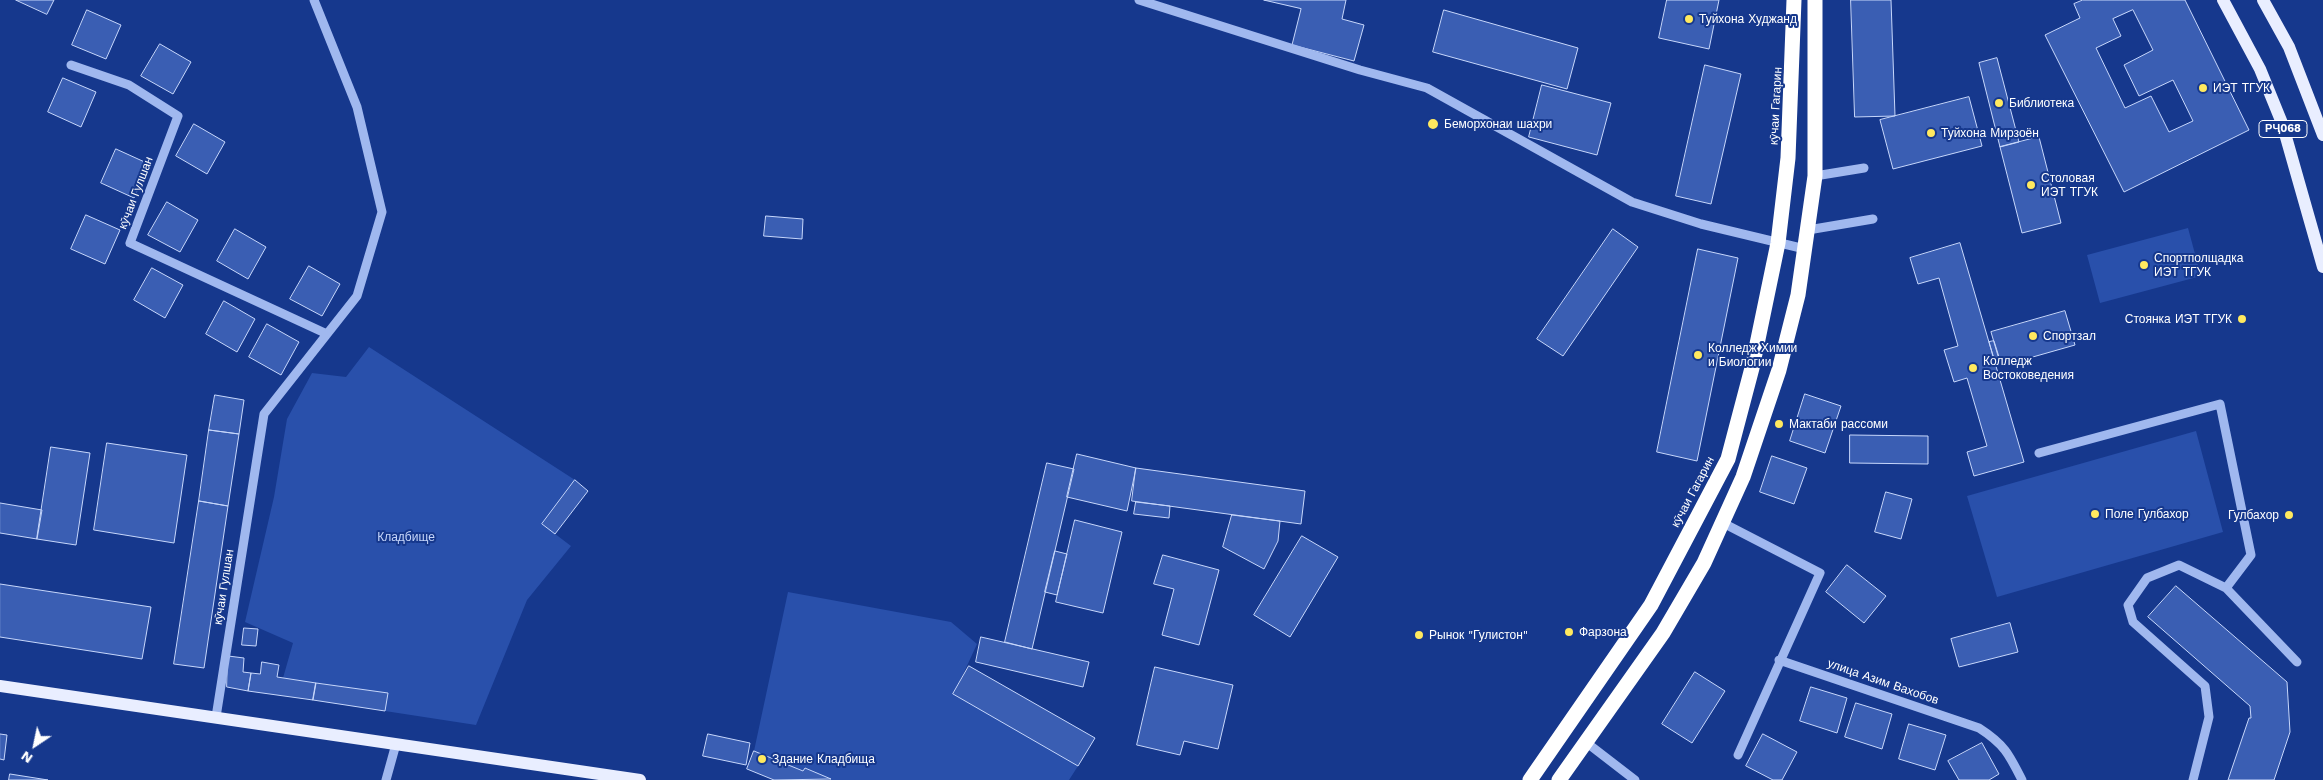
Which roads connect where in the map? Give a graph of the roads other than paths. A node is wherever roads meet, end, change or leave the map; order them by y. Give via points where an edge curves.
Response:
1 (314, 0) edge
2 (1139, 0) edge
3 (1794, 0) edge
4 (1815, 0) edge
5 (2223, 0) edge
6 (2264, 0) edge
7 (70, 65) dead end
8 (2323, 135) edge
9 (1864, 168) dead end
10 (1815, 176) junction
11 (1873, 219) dead end
12 (1808, 230) junction
13 (1778, 243) junction
14 (1805, 249) junction
15 (2323, 267) edge
16 (327, 334) junction
17 (2039, 453) dead end
18 (1722, 523) junction
19 (2226, 588) junction
20 (1779, 660) junction
21 (2297, 662) dead end
22 (0, 686) edge
23 (216, 717) junction
24 (1586, 743) junction
25 (396, 744) junction
26 (1738, 755) dead end
27 (386, 780) edge
28 (640, 780) edge
29 (1530, 780) edge
30 (1559, 780) edge
31 (1635, 780) edge
32 (2022, 780) edge
33 (2193, 780) edge

1 - 16 street, кӯчаи Гулшан via 357,107 382,212 357,296
2 - 13 street via 1427,88 1632,202 1701,224
3 - 13 highway, кӯчаи Гагарин via 1788,158
4 - 10 highway
5 - 15 main road, РҶ068 via 2260,69 2282,123
6 - 8 main road, РҶ068 via 2289,47
7 - 16 street, кӯчаи Гулшан via 129,85 178,116 130,243
9 - 10 street
10 - 12 highway
11 - 12 street
12 - 14 highway
13 - 14 street
13 - 29 highway, кӯчаи Гагарин via 1752,368 1728,460 1651,605
14 - 18 highway via 1798,295 1779,370 1742,477
16 - 23 street, кӯчаи Гулшан via 264,414
17 - 19 street via 2220,404 2251,555
18 - 20 street via 1820,573
18 - 24 highway via 1704,563 1663,633
19 - 21 street
19 - 33 street via 2179,565 2147,578 2128,605 2134,622 2205,686 2209,718
20 - 26 street
20 - 32 street, улица Азим Вахобов via 1979,728 1997,739 2010,755
22 - 23 main road
23 - 25 main road
24 - 30 highway
24 - 31 street
25 - 27 street
25 - 28 main road

